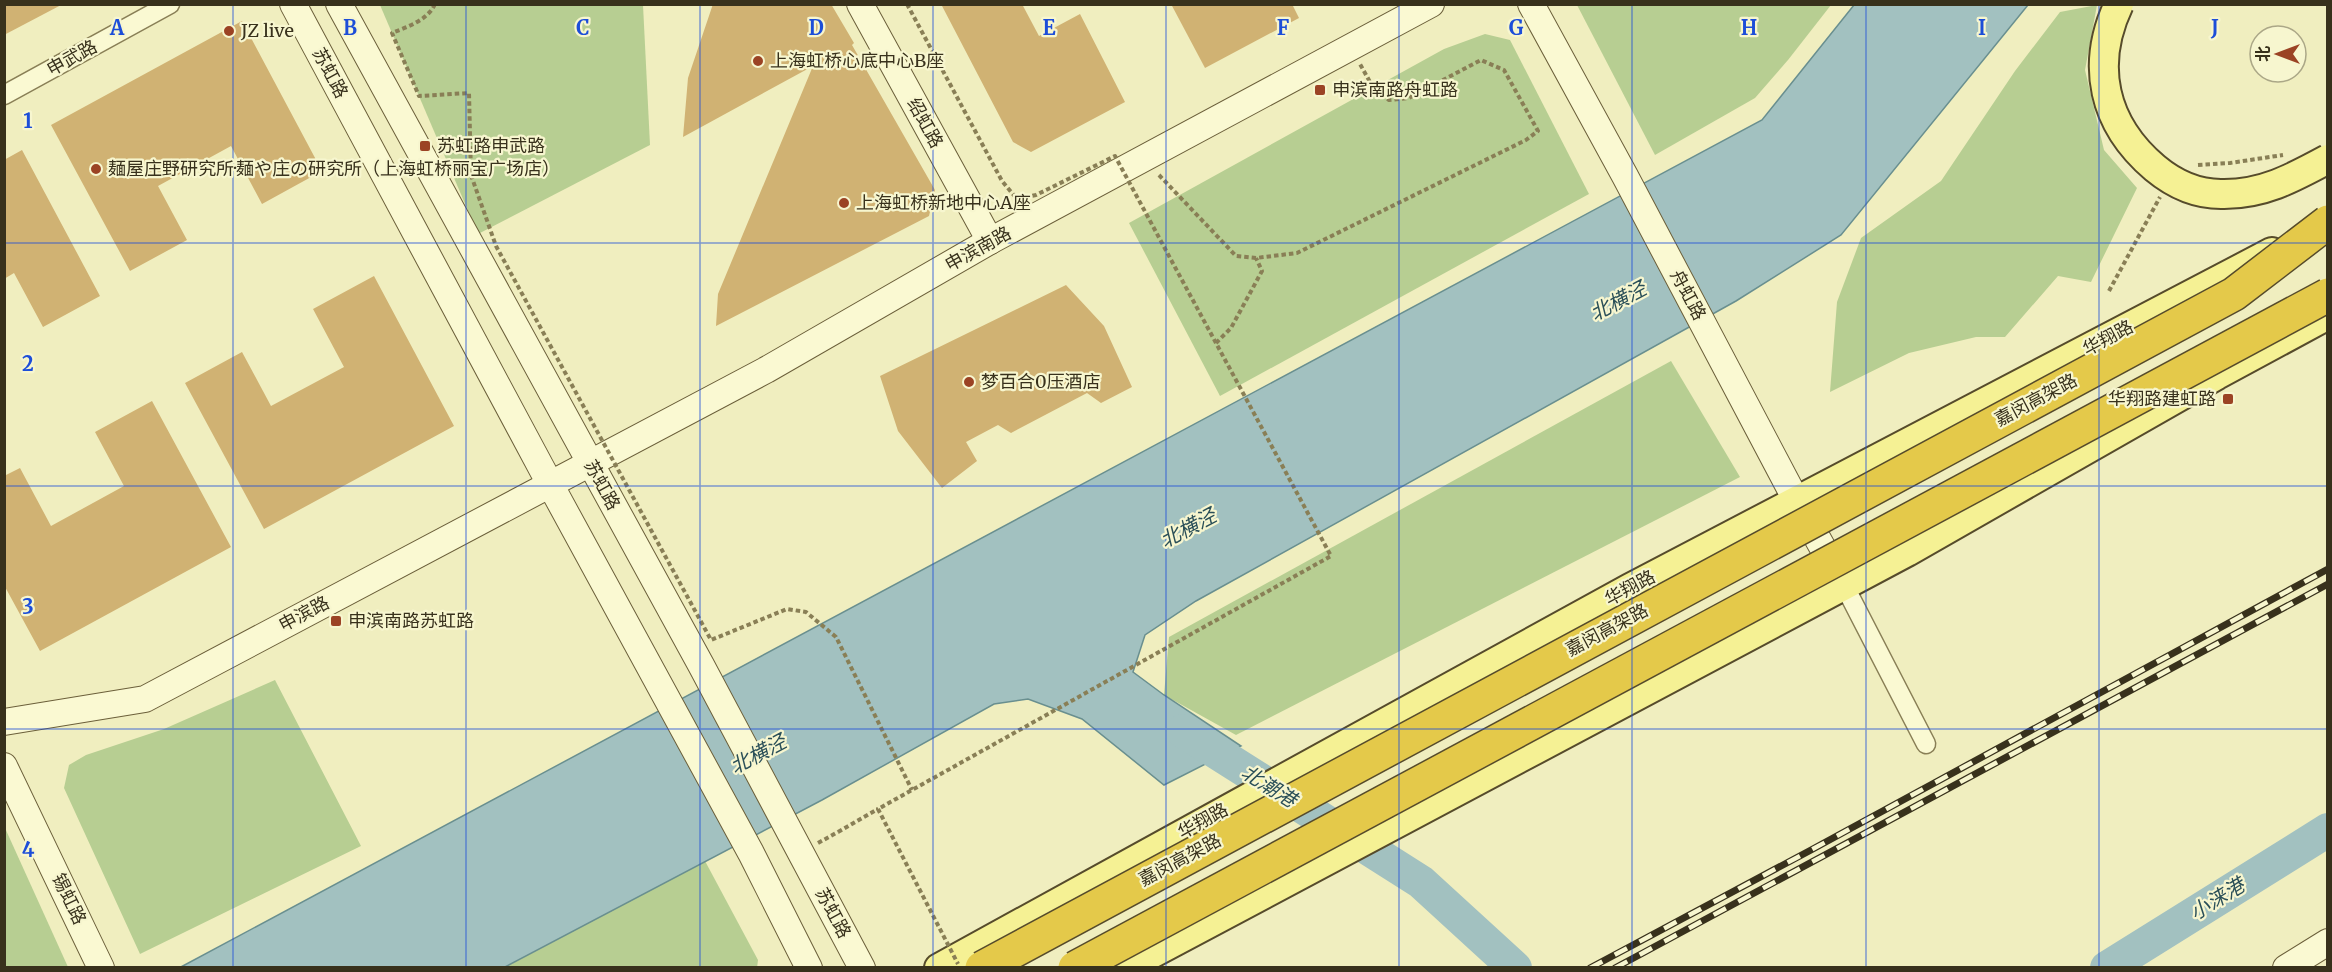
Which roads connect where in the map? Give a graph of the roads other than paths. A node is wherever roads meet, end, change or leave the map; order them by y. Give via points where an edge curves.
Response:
1 (170, 4) edge
2 (293, 4) edge
3 (339, 4) edge
4 (860, 4) edge
5 (1431, 4) edge
6 (1531, 4) edge
7 (2119, 4) edge
8 (4, 95) edge
9 (2328, 159) edge
10 (2328, 222) edge
11 (990, 242) junction
12 (2328, 295) edge
13 (2328, 315) edge
14 (590, 463) junction
15 (550, 484) junction
16 (1796, 501) junction
17 (1844, 585) junction
18 (4, 722) edge
19 (1926, 744) dead end
20 (4, 766) edge
21 (2328, 942) edge
22 (101, 968) edge
23 (809, 968) edge
24 (862, 968) edge
25 (939, 968) edge
26 (982, 968) edge
27 (1075, 968) edge
28 (1125, 968) edge
29 (2286, 968) edge

1 - 8 street, 申武路
2 - 15 main road, 苏虹路
3 - 14 main road, 苏虹路
4 - 11 main road, 绍虹路
5 - 11 main road, 申滨南路
6 - 16 main road, 舟虹路
7 - 9 main road, bridge via 2107,33 2103,58 2107,99 2127,141 2162,174 2202,192 2243,193 2283,183
10 - 16 main road, 华翔路
10 - 26 highway, 嘉闵高架路, bridge via 2234,294
11 - 14 main road, 申滨南路 via 766,370
12 - 27 highway, bridge
13 - 17 main road
14 - 15 main road, 申滨路
14 - 24 main road, 苏虹路
15 - 18 main road, 申滨路 via 145,699
15 - 23 main road, 苏虹路 via 751,853
16 - 17 main road, 舟虹路
16 - 25 main road, 华翔路 via 1630,588
17 - 19 street
17 - 28 main road
20 - 22 main road, 锡虹路
21 - 29 main road

